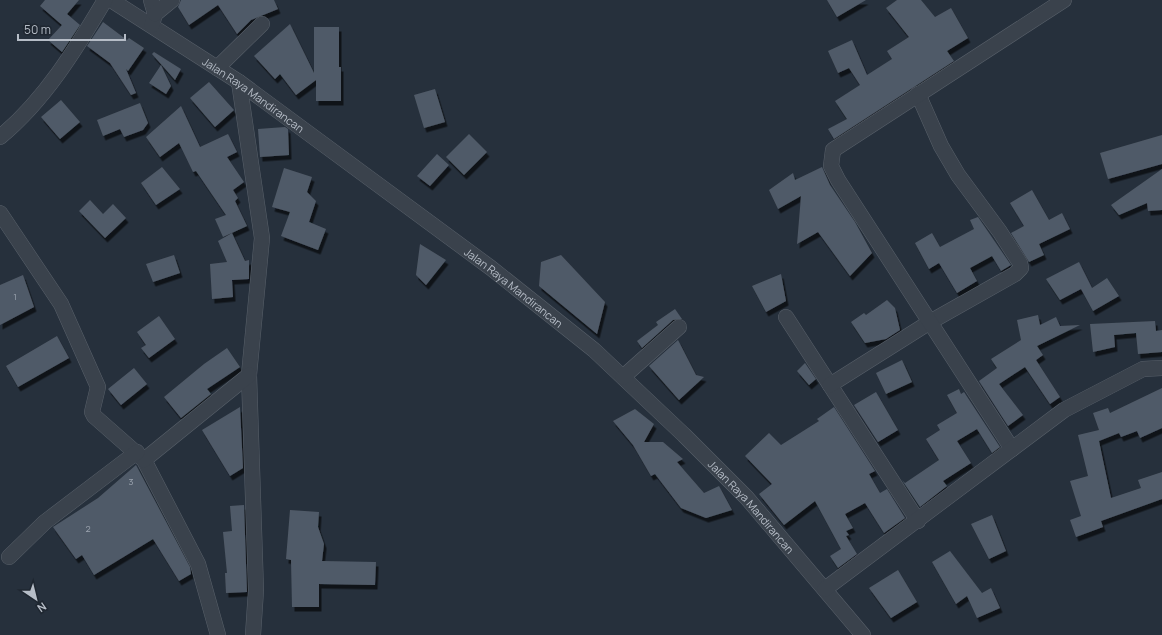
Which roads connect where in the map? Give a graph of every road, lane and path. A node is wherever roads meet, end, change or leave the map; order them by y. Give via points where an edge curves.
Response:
1 (105, 0) edge
2 (111, 0) edge
3 (172, 0) edge
4 (1064, 0) edge
5 (152, 13) edge
6 (262, 24) dead end
7 (218, 68) junction
8 (239, 82) junction
9 (918, 94) junction
10 (0, 138) edge
11 (0, 213) edge
12 (786, 317) dead end
13 (930, 322) junction
14 (679, 327) dead end
15 (1162, 368) edge
16 (249, 375) junction
17 (623, 377) junction
18 (830, 385) junction
19 (1012, 449) junction
20 (141, 456) junction
21 (918, 521) junction
22 (9, 557) dead end
23 (825, 589) junction
24 (218, 635) edge
25 (253, 635) edge
26 (863, 635) edge

1 - 10 street via 75,50 39,97
2 - 5 street, Jalan Raya Mandirancan
3 - 5 street
4 - 9 street
5 - 7 street, Jalan Raya Mandirancan
6 - 7 street
7 - 8 street, Jalan Raya Mandirancan
8 - 16 street via 262,238
8 - 17 street, Jalan Raya Mandirancan via 491,268 594,350
9 - 13 street via 833,150 831,166
9 - 13 street via 941,146 1000,232 1021,268 1015,274
11 - 20 street via 61,304 98,387 92,412 94,416
12 - 18 street
13 - 18 street
13 - 19 street
14 - 17 street
15 - 19 street via 1143,370 1064,410
16 - 20 street
16 - 25 street via 256,590
17 - 23 street, Jalan Raya Mandirancan via 747,498
18 - 21 street
19 - 21 street
20 - 22 street via 45,522
20 - 24 street via 198,564
21 - 23 street
23 - 26 street, Jalan Raya Mandirancan

